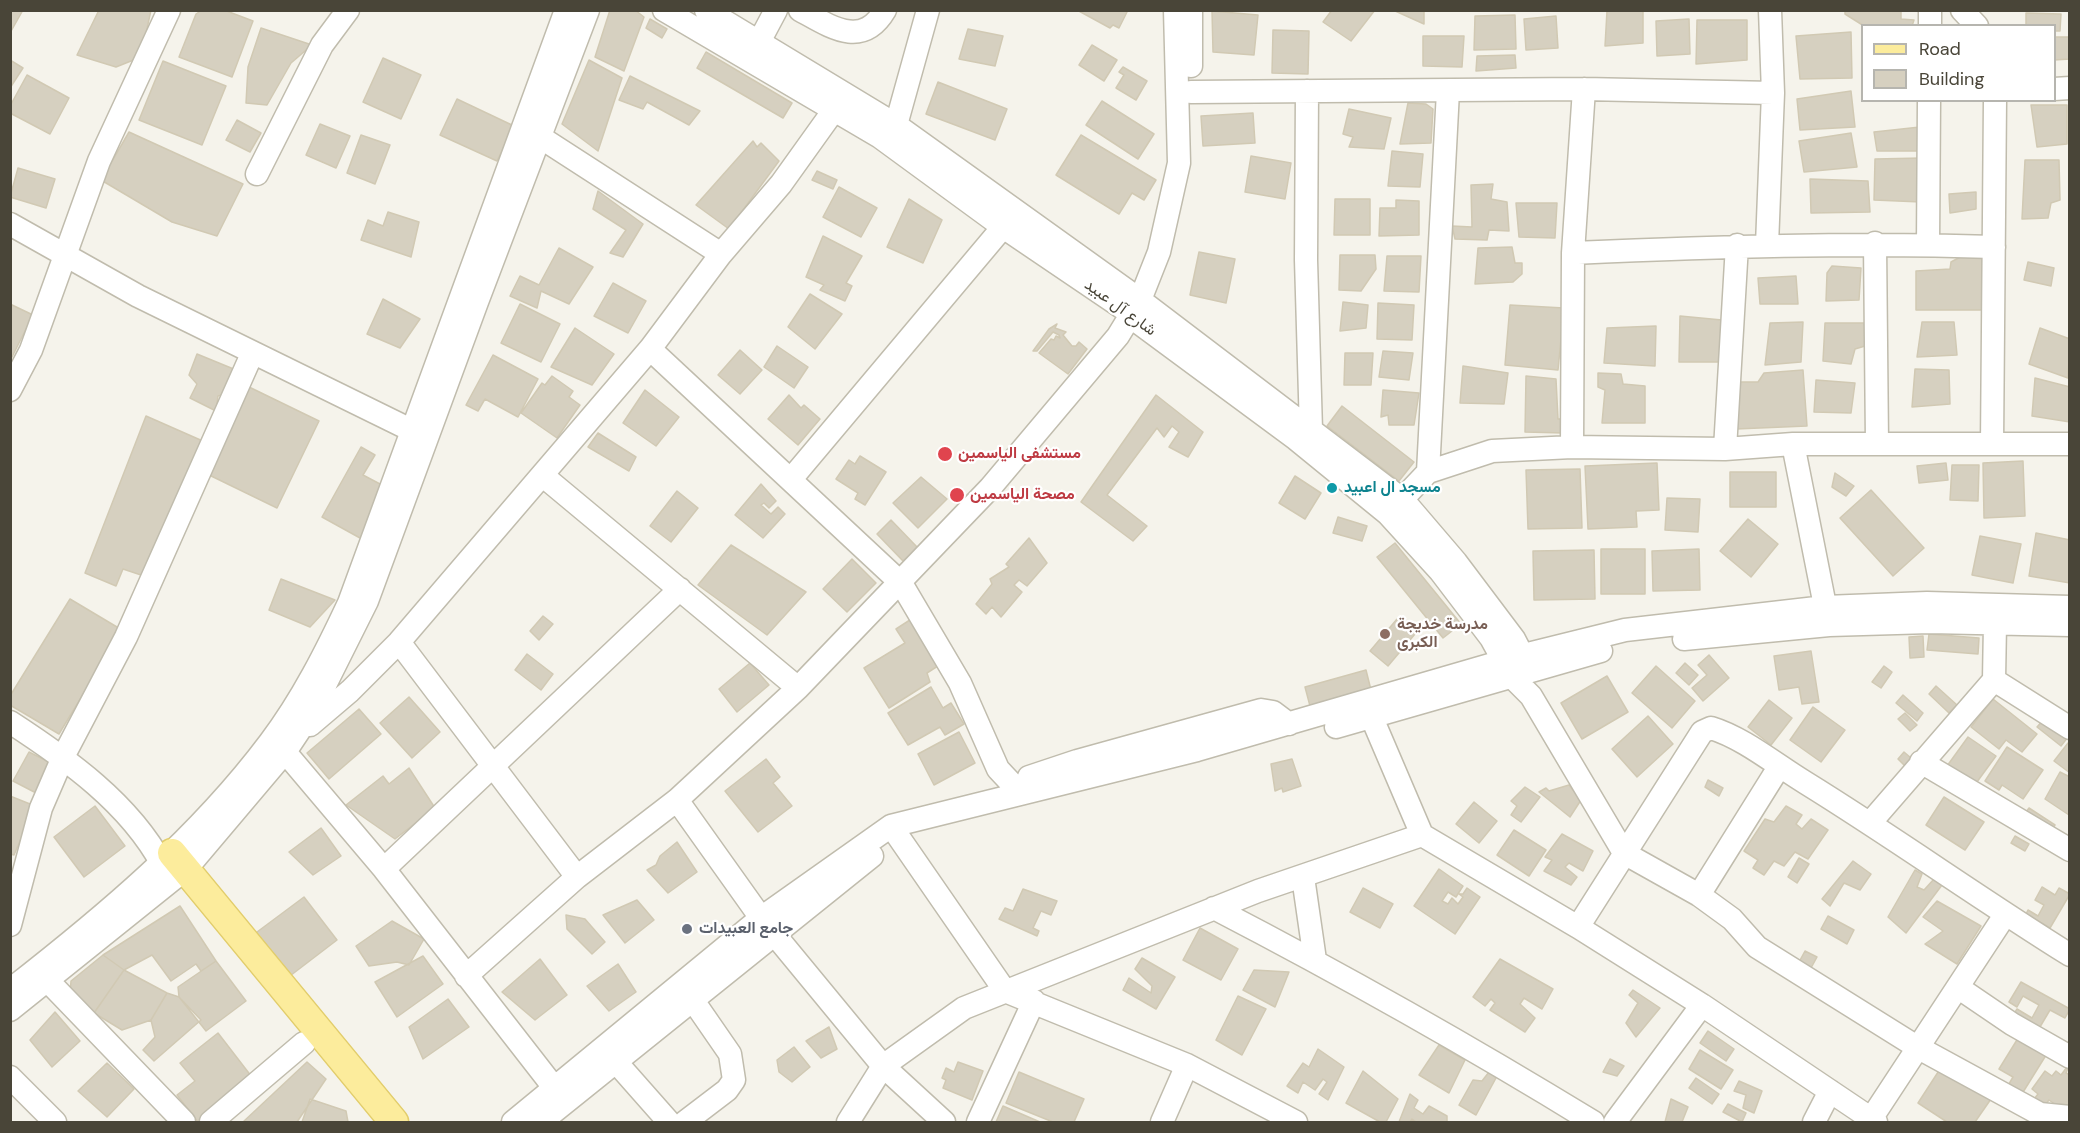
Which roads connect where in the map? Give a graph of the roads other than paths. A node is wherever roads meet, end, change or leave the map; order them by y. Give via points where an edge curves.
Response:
1 (169, 10) edge
2 (348, 10) edge
3 (566, 10) edge
4 (588, 10) edge
5 (664, 10) edge
6 (706, 10) edge
7 (776, 10) edge
8 (801, 10) edge
9 (885, 10) edge
10 (928, 10) edge
11 (1174, 10) edge
12 (1191, 10) edge
13 (1770, 10) edge
14 (1962, 10) edge
15 (1975, 24) edge
16 (759, 42) junction
17 (1584, 89) junction
18 (1307, 91) junction
19 (1448, 91) junction
20 (1191, 92) junction
21 (1773, 93) junction
22 (1929, 102) edge
23 (1995, 102) edge
24 (834, 110) junction
25 (896, 125) junction
26 (540, 137) junction
27 (257, 174) dead end
28 (10, 225) edge
29 (1003, 227) junction
30 (1875, 243) junction
31 (1767, 245) junction
32 (1928, 245) junction
33 (1737, 246) junction
34 (1994, 247) junction
35 (1573, 253) junction
36 (66, 254) junction
37 (721, 254) junction
38 (1140, 311) junction
39 (650, 349) junction
40 (252, 354) junction
41 (10, 390) edge
42 (411, 430) junction
43 (1311, 430) junction
44 (1877, 443) junction
45 (1794, 444) junction
46 (1992, 444) junction
47 (2070, 444) edge
48 (1572, 447) junction
49 (1725, 448) junction
50 (1428, 472) junction
51 (542, 475) junction
52 (792, 478) junction
53 (1395, 507) junction
54 (901, 583) junction
55 (680, 589) junction
56 (2070, 607) edge
57 (1827, 616) junction
58 (1995, 624) junction
59 (2070, 625) edge
60 (399, 642) junction
61 (1518, 667) junction
62 (1994, 680) junction
63 (798, 688) junction
64 (1372, 718) junction
65 (10, 722) edge
66 (2070, 728) edge
67 (290, 745) junction
68 (63, 757) junction
69 (1921, 762) junction
70 (493, 766) junction
71 (1779, 766) junction
72 (998, 769) junction
73 (1027, 792) junction
74 (677, 800) junction
75 (985, 802) junction
76 (1870, 823) junction
77 (895, 833) junction
78 (1422, 835) junction
79 (2070, 850) edge
80 (1624, 853) junction
81 (169, 861) junction
82 (384, 869) junction
83 (577, 877) junction
84 (1303, 877) junction
85 (1699, 895) junction
86 (1214, 908) junction
87 (2005, 915) junction
88 (10, 926) edge
89 (767, 926) junction
90 (1578, 927) junction
91 (2070, 955) edge
92 (1315, 960) junction
93 (10, 972) edge
94 (43, 976) junction
95 (466, 976) junction
96 (1959, 988) junction
97 (10, 990) edge
98 (1005, 991) junction
99 (692, 999) junction
100 (1034, 1001) junction
101 (1702, 1005) junction
102 (10, 1010) edge
103 (304, 1043) junction
104 (1917, 1047) junction
105 (2070, 1057) edge
106 (616, 1062) junction
107 (1187, 1065) junction
108 (883, 1066) junction
109 (10, 1077) edge
110 (555, 1090) junction
111 (1830, 1091) junction
112 (2070, 1117) edge
113 (1873, 1121) edge
114 (55, 1122) edge
115 (184, 1122) edge
116 (211, 1122) edge
117 (368, 1122) edge
118 (394, 1122) edge
119 (513, 1122) edge
120 (541, 1122) edge
121 (669, 1122) edge
122 (685, 1122) edge
123 (848, 1122) edge
124 (944, 1122) edge
125 (978, 1122) edge
126 (1162, 1122) edge
127 (1296, 1122) edge
128 (1593, 1122) edge
129 (1615, 1122) edge
130 (1814, 1122) edge

1 - 36 street via 99,160
2 - 27 street via 322,45
3 - 42 street
4 - 26 street
5 - 24 street, شارع آل عبيد
6 - 16 street, شارع آل عبيد
7 - 16 street
8 - 9 street via 835,29 857,33 872,28
10 - 25 street
11 - 38 street via 1179,163 1159,252
12 - 20 street
13 - 21 street
14 - 15 street
16 - 25 street, شارع آل عبيد
17 - 19 street
17 - 21 street
17 - 35 street
18 - 19 street
18 - 20 street
18 - 43 street
19 - 50 street
20 - 38 street via 1192,169 1184,220 1168,269
21 - 31 street
22 - 32 street
23 - 34 street
24 - 29 street, شارع آل عبيد via 880,137
24 - 37 street via 781,184
25 - 38 street, شارع آل عبيد
26 - 37 street
26 - 67 street via 368,601 326,687
28 - 36 street
29 - 38 street, شارع آل عبيد
29 - 52 street
30 - 31 street
30 - 32 street
30 - 44 street
31 - 33 street
32 - 34 street
33 - 35 street
33 - 49 street
34 - 46 street
35 - 48 street
36 - 40 street
36 - 41 street via 31,350
37 - 39 street
38 - 43 street, شارع آل عبيد
38 - 53 street, شارع آل عبيد via 1296,439
38 - 54 street via 990,488
39 - 51 street
39 - 52 street
40 - 42 street
40 - 68 street via 126,637
42 - 81 street via 349,603 327,650 272,740
43 - 53 street, شارع آل عبيد
44 - 45 street
44 - 46 street
45 - 49 street
45 - 57 street
46 - 47 street
48 - 49 street
48 - 50 street via 1492,451
50 - 53 street
51 - 55 street
51 - 60 street
52 - 54 street
53 - 61 street, شارع آل عبيد via 1456,562
54 - 63 street
54 - 72 street via 960,683
55 - 63 street
55 - 70 street
56 - 57 street via 1928,603
57 - 58 street
57 - 61 street via 1627,644
58 - 59 street
58 - 62 street
60 - 67 street
60 - 70 street
61 - 64 street
61 - 73 street
61 - 80 street via 1531,696
62 - 66 street
62 - 69 street
63 - 74 street
64 - 77 street
64 - 78 street
65 - 68 street
67 - 81 street
67 - 82 street
68 - 81 street
68 - 88 street via 33,833
69 - 76 street
69 - 79 street
70 - 82 street
70 - 83 street
71 - 76 street
71 - 80 street via 1721,731 1706,729
71 - 85 street
72 - 73 street via 1013,785
72 - 75 street
73 - 75 street
74 - 83 street
74 - 89 street
75 - 77 street
76 - 87 street
77 - 89 street via 881,849
77 - 98 street
78 - 84 street
78 - 90 street
80 - 85 street
80 - 90 street
81 - 94 street
81 - 103 main road
81 - 118 main road
82 - 95 street
83 - 95 street
84 - 86 street
84 - 92 street
85 - 104 street via 1732,919 1758,946
86 - 92 street
86 - 98 street
87 - 91 street
87 - 96 street
89 - 99 street
89 - 108 street
89 - 110 street
90 - 101 street
92 - 128 street
93 - 94 street
94 - 97 street
94 - 102 street
94 - 115 street
95 - 110 street
96 - 104 street
96 - 105 street
98 - 100 street
98 - 108 street via 964,1008
99 - 106 street
99 - 122 street via 730,1054 734,1080 727,1090
100 - 107 street
100 - 125 street
101 - 111 street
101 - 129 street
103 - 116 street
103 - 117 main road
104 - 112 street via 2040,1114
104 - 113 street
106 - 120 street
106 - 121 street
107 - 126 street
107 - 127 street
108 - 123 street
108 - 124 street
109 - 114 street
110 - 119 street
111 - 113 street
111 - 130 street

